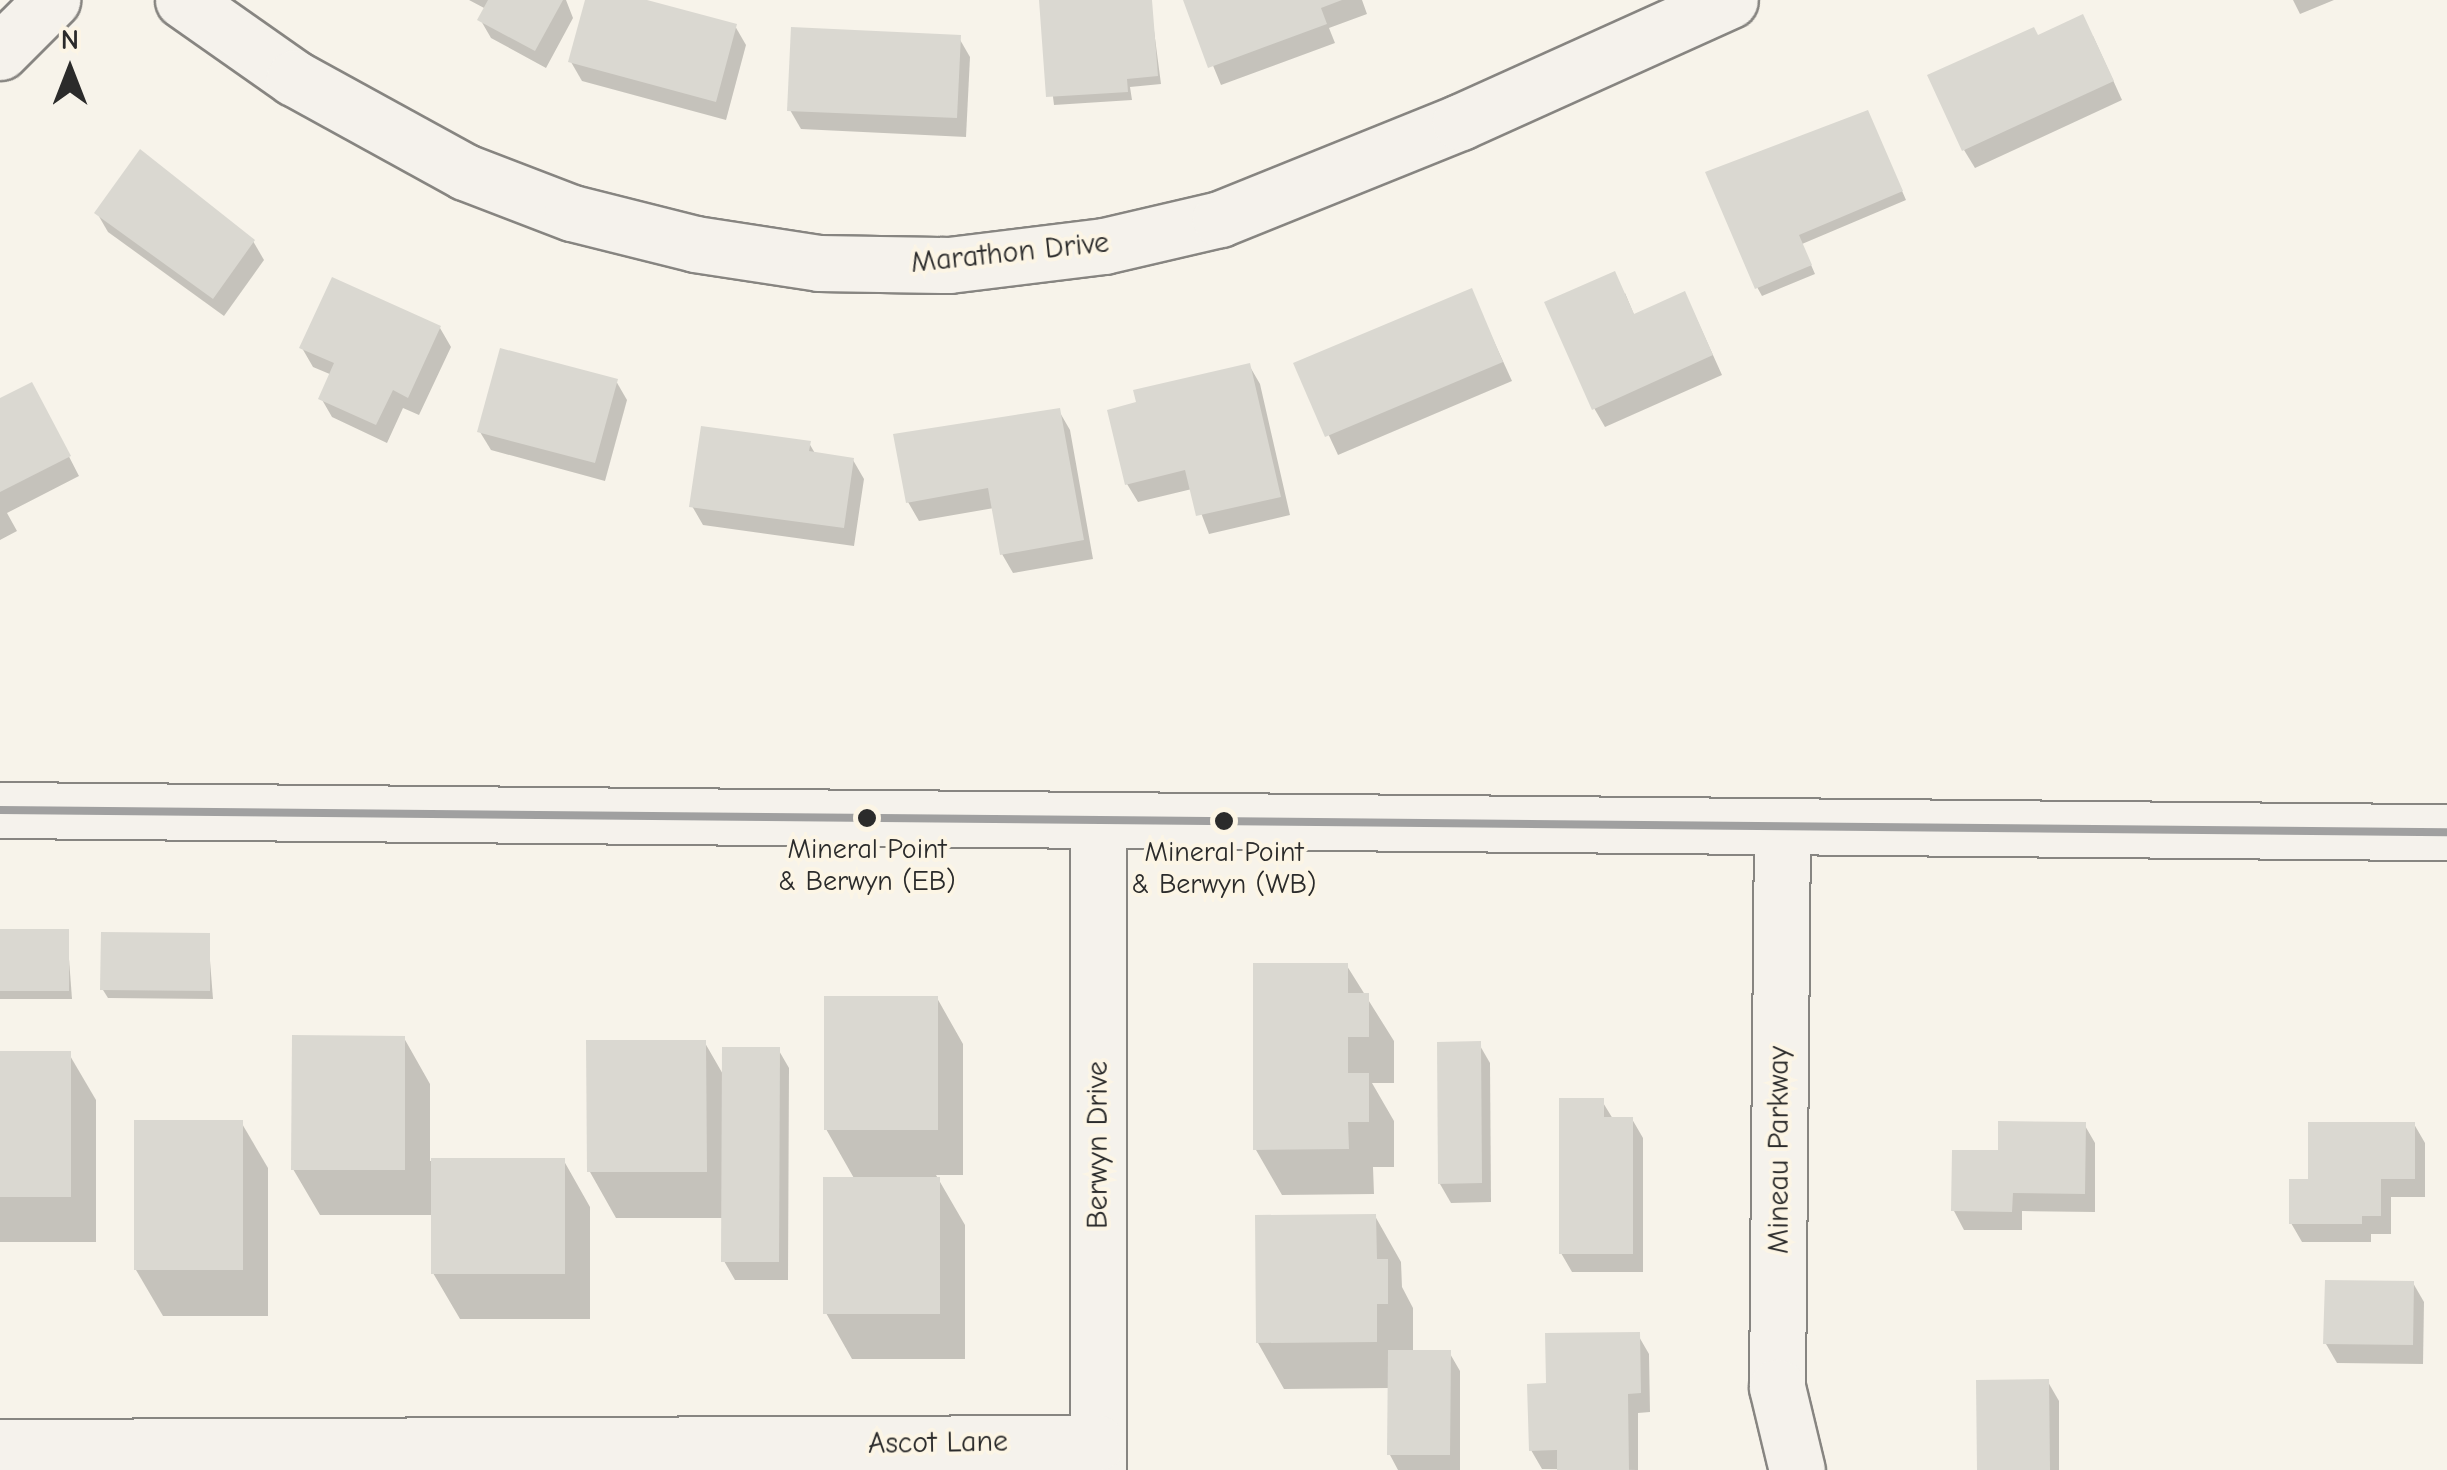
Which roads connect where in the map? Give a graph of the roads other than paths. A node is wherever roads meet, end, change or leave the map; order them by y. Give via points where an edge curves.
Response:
1 (52, 0) edge
2 (183, 0) edge
3 (1730, 0) edge
4 (0, 52) edge
5 (0, 810) edge
6 (1098, 820) junction
7 (1782, 828) junction
8 (2447, 832) edge
9 (0, 1447) edge
10 (1097, 1457) edge
11 (1797, 1470) edge

1 - 4 street
2 - 3 street, Marathon Drive via 294,78 448,163 572,213 695,244 819,263 949,264 1104,246 1220,219 1460,122
5 - 6 street
6 - 7 street
6 - 10 street, Berwyn Drive
7 - 8 street
7 - 11 street, Mineau Parkway via 1778,1387
9 - 10 street, Ascot Lane

